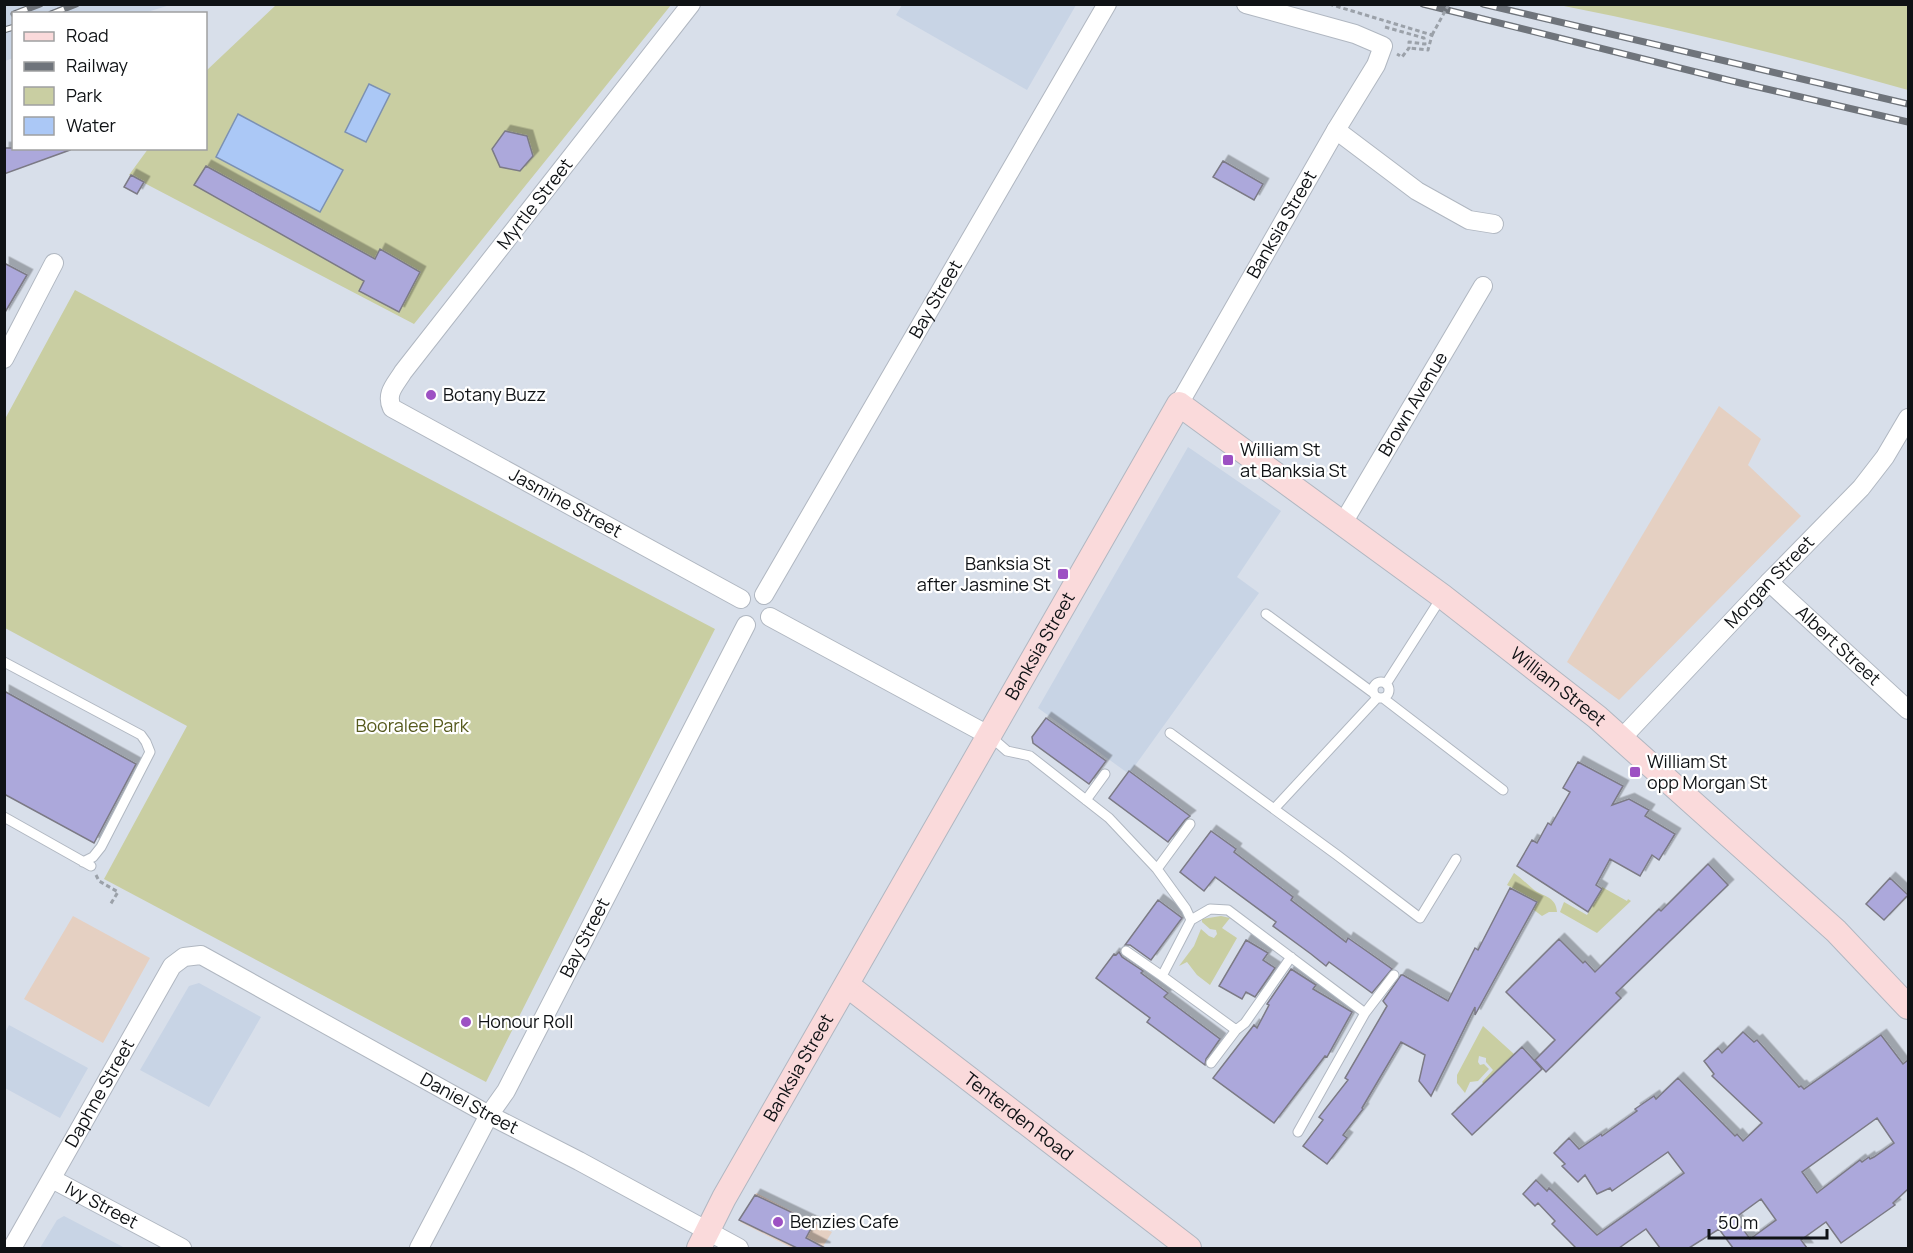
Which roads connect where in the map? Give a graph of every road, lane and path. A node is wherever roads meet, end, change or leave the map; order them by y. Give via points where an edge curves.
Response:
1 (692, 4) edge
2 (1107, 4) edge
3 (1246, 4) edge
4 (1329, 4) edge
5 (1449, 4) edge
6 (1432, 35) junction
7 (1409, 42) dead end
8 (1336, 130) junction
9 (1494, 224) dead end
10 (54, 263) dead end
11 (1483, 286) dead end
12 (4, 359) edge
13 (1179, 404) junction
14 (392, 408) joint
15 (1908, 422) edge
16 (1343, 523) junction
17 (1769, 582) junction
18 (764, 595) junction
19 (1442, 596) junction
20 (741, 599) junction
21 (1266, 614) dead end
22 (770, 617) junction
23 (746, 625) junction
24 (4, 662) edge
25 (1378, 696) junction
26 (1908, 710) edge
27 (1170, 733) dead end
28 (990, 736) junction
29 (1621, 739) junction
30 (1105, 774) dead end
31 (1503, 790) dead end
32 (1086, 800) junction
33 (1274, 809) junction
34 (4, 817) edge
35 (1190, 824) dead end
36 (1456, 859) dead end
37 (87, 864) junction
38 (1157, 869) junction
39 (110, 905) dead end
40 (1191, 920) junction
41 (1126, 951) dead end
42 (201, 955) joint
43 (1291, 957) junction
44 (1394, 975) dead end
45 (1162, 976) junction
46 (847, 985) junction
47 (1908, 1007) edge
48 (1365, 1013) junction
49 (1236, 1030) junction
50 (1211, 1063) dead end
51 (489, 1115) junction
52 (1298, 1132) dead end
53 (52, 1179) junction
54 (703, 1239) edge
55 (12, 1248) edge
56 (182, 1248) edge
57 (419, 1248) edge
58 (739, 1248) edge
59 (1189, 1248) edge

1 - 14 street, Myrtle Street via 403,372 389,393
2 - 18 street, Bay Street
3 - 8 street, Banksia Street via 1383,46 1376,65
4 - 6 path
5 - 6 path, bridge
6 - 7 path via 1428,50 1409,48
8 - 9 street via 1418,191 1468,220
8 - 13 street, Banksia Street
10 - 12 street
11 - 16 street, Brown Avenue
13 - 16 street, William Street
13 - 28 street, Banksia Street
14 - 20 street, Jasmine Street
15 - 17 street, Morgan Street via 1861,488
16 - 19 street, William Street
17 - 26 street, Albert Street
17 - 29 street, Morgan Street
18 - 20 street via 751,592
18 - 22 street via 771,604
19 - 25 lane via 1386,684 1388,694
19 - 29 street, William Street
20 - 23 street via 738,613
21 - 25 lane
22 - 23 street via 760,626
22 - 28 street
23 - 51 street, Bay Street via 506,1091
24 - 37 lane via 141,735 149,747 150,752 101,847
25 - 31 lane
25 - 33 lane
27 - 33 lane
28 - 32 lane via 1007,751 1030,756
28 - 46 street, Banksia Street
29 - 47 street, William Street via 1836,931
30 - 32 lane
32 - 38 lane via 1109,818
33 - 36 lane via 1420,918
34 - 37 lane
35 - 38 lane
37 - 39 path via 99,881 118,892
38 - 40 lane
40 - 43 lane via 1210,909 1228,910
40 - 45 lane
41 - 45 lane
42 - 51 street, Daniel Street
42 - 53 street, Daphne Street via 184,957 172,966
43 - 48 lane
43 - 49 lane
44 - 48 lane
45 - 49 lane
46 - 54 street, Banksia Street
46 - 59 street, Tenterden Road
48 - 52 lane
49 - 50 lane
51 - 54 street, Daniel Street
51 - 57 street, Bay Street
53 - 55 street, Daphne Street
53 - 56 street, Ivy Street
54 - 58 street, Daniel Street

